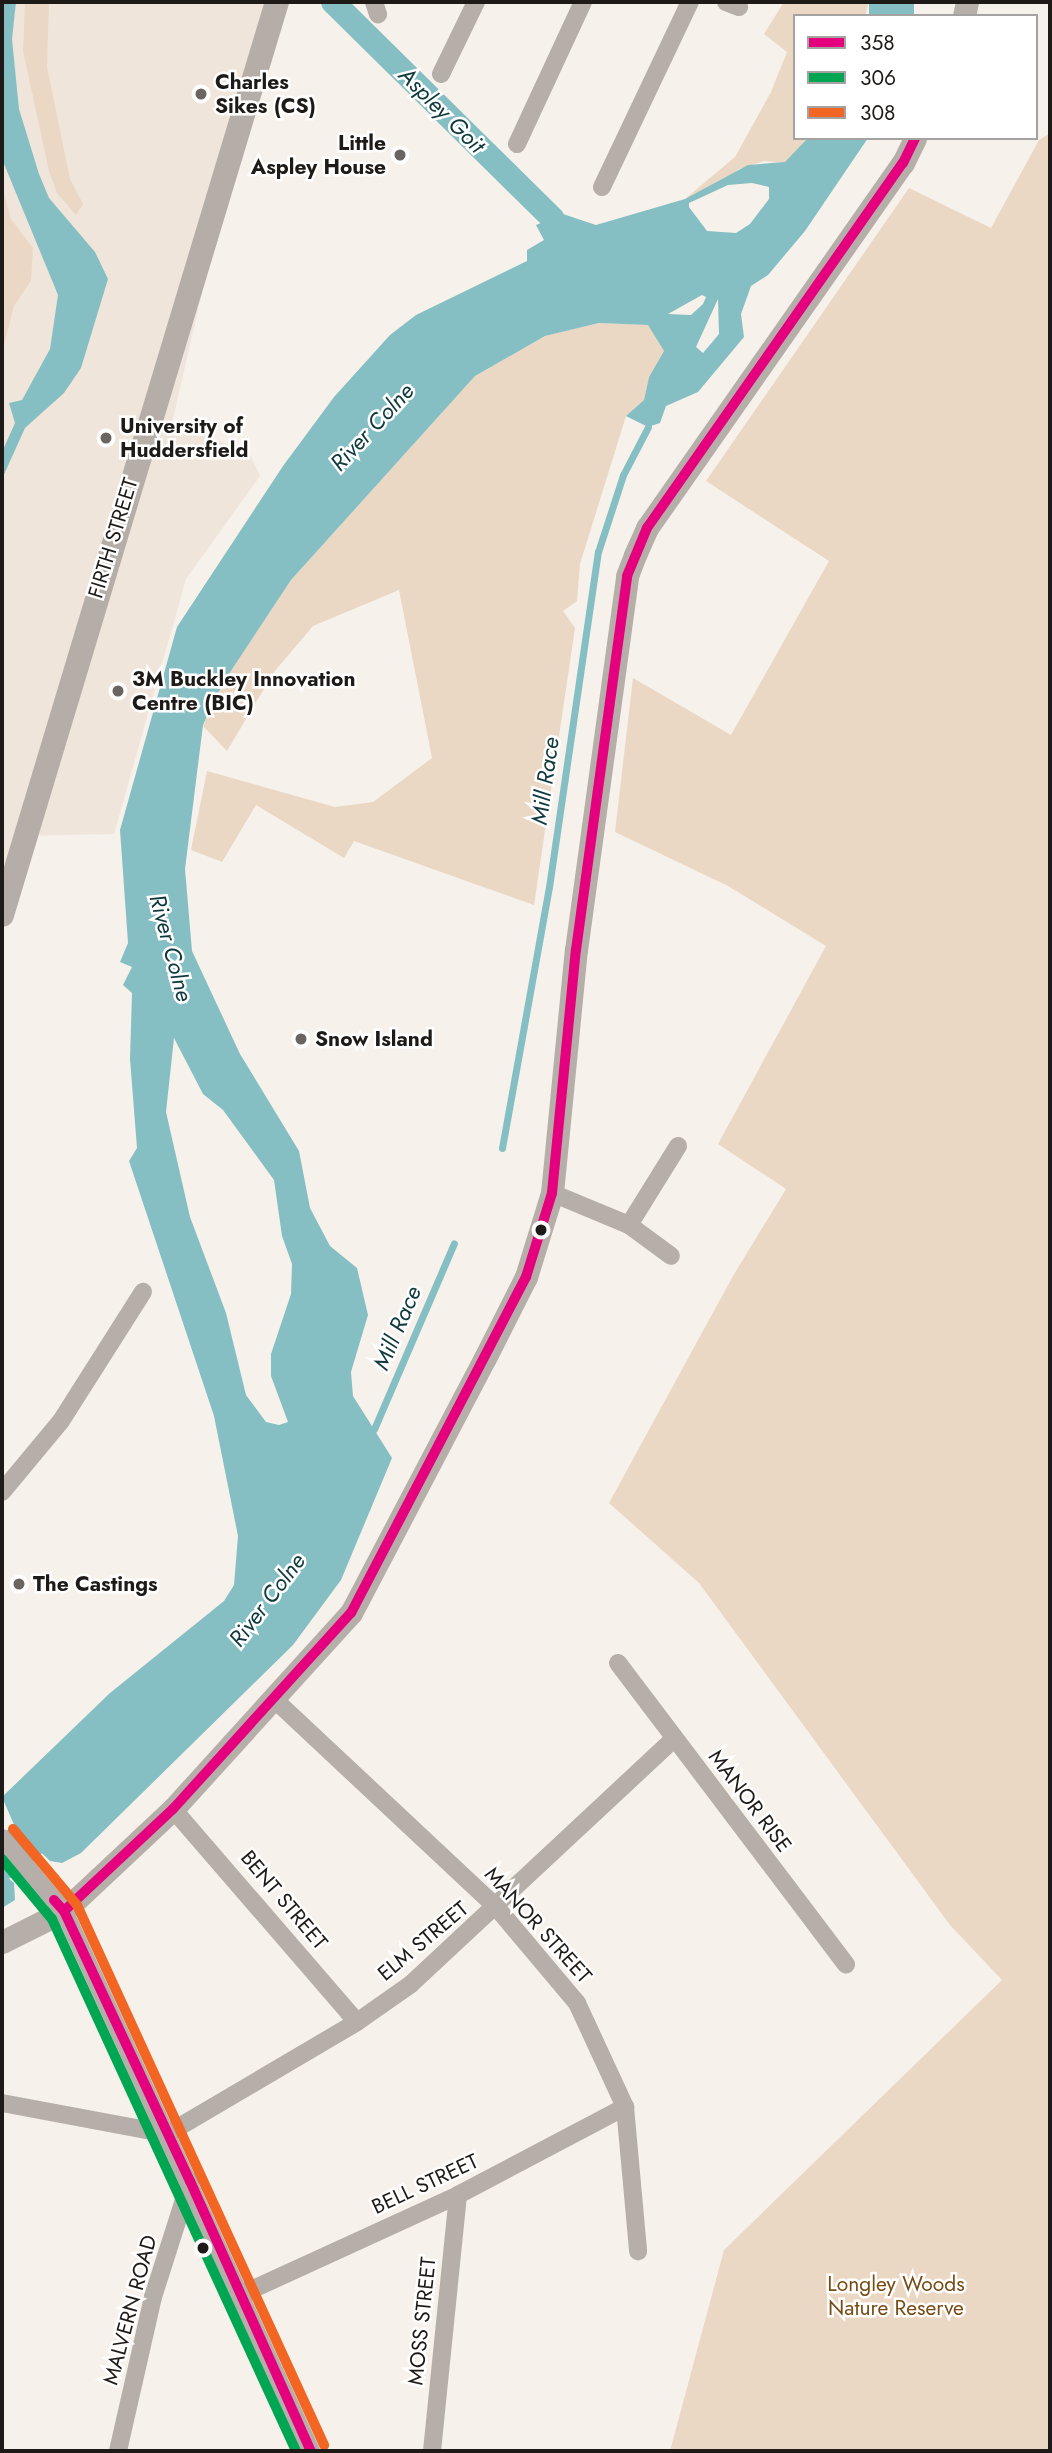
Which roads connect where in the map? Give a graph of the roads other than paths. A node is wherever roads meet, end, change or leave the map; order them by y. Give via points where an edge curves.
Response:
1 (277, 2) edge
2 (475, 2) edge
3 (583, 2) edge
4 (690, 2) edge
5 (441, 74) dead end
6 (914, 140) edge
7 (517, 144) dead end
8 (602, 187) dead end
9 (2, 915) edge
10 (678, 1146) dead end
11 (552, 1193) junction
12 (629, 1225) junction
13 (671, 1256) dead end
14 (143, 1292) dead end
15 (2, 1492) edge
16 (618, 1663) dead end
17 (275, 1700) junction
18 (674, 1739) junction
19 (173, 1809) junction
20 (2, 1839) edge
21 (59, 1906) junction
22 (497, 1908) junction
23 (2, 1942) edge
24 (846, 1965) dead end
25 (357, 2022) junction
26 (2, 2103) edge
27 (625, 2107) junction
28 (167, 2134) junction
29 (190, 2181) junction
30 (458, 2195) junction
31 (638, 2251) dead end
32 (240, 2295) junction
33 (118, 2451) edge
34 (311, 2451) edge
35 (432, 2451) edge

1 - 9 main road, FIRTH STREET
2 - 5 street
3 - 7 street
4 - 8 street
6 - 11 street via 903,163 647,528 627,576 576,950
10 - 12 street
11 - 12 street
11 - 17 street via 526,1277 351,1613
12 - 13 street
14 - 15 street via 61,1421
16 - 18 street, MANOR RISE
17 - 19 street
17 - 22 street, MANOR STREET
18 - 22 street, ELM STREET
18 - 24 street, MANOR RISE
19 - 21 street
19 - 25 street, BENT STREET
20 - 21 street
21 - 23 street
21 - 28 street
22 - 25 street, ELM STREET via 411,1984
22 - 27 street, MANOR STREET via 577,2003
25 - 28 street, ELM STREET
26 - 28 street
27 - 30 street, BELL STREET
27 - 31 street, MANOR STREET
28 - 29 street
29 - 32 street
29 - 33 street, MALVERN ROAD via 153,2297
30 - 32 street, BELL STREET
30 - 35 street, MOSS STREET
32 - 34 street

